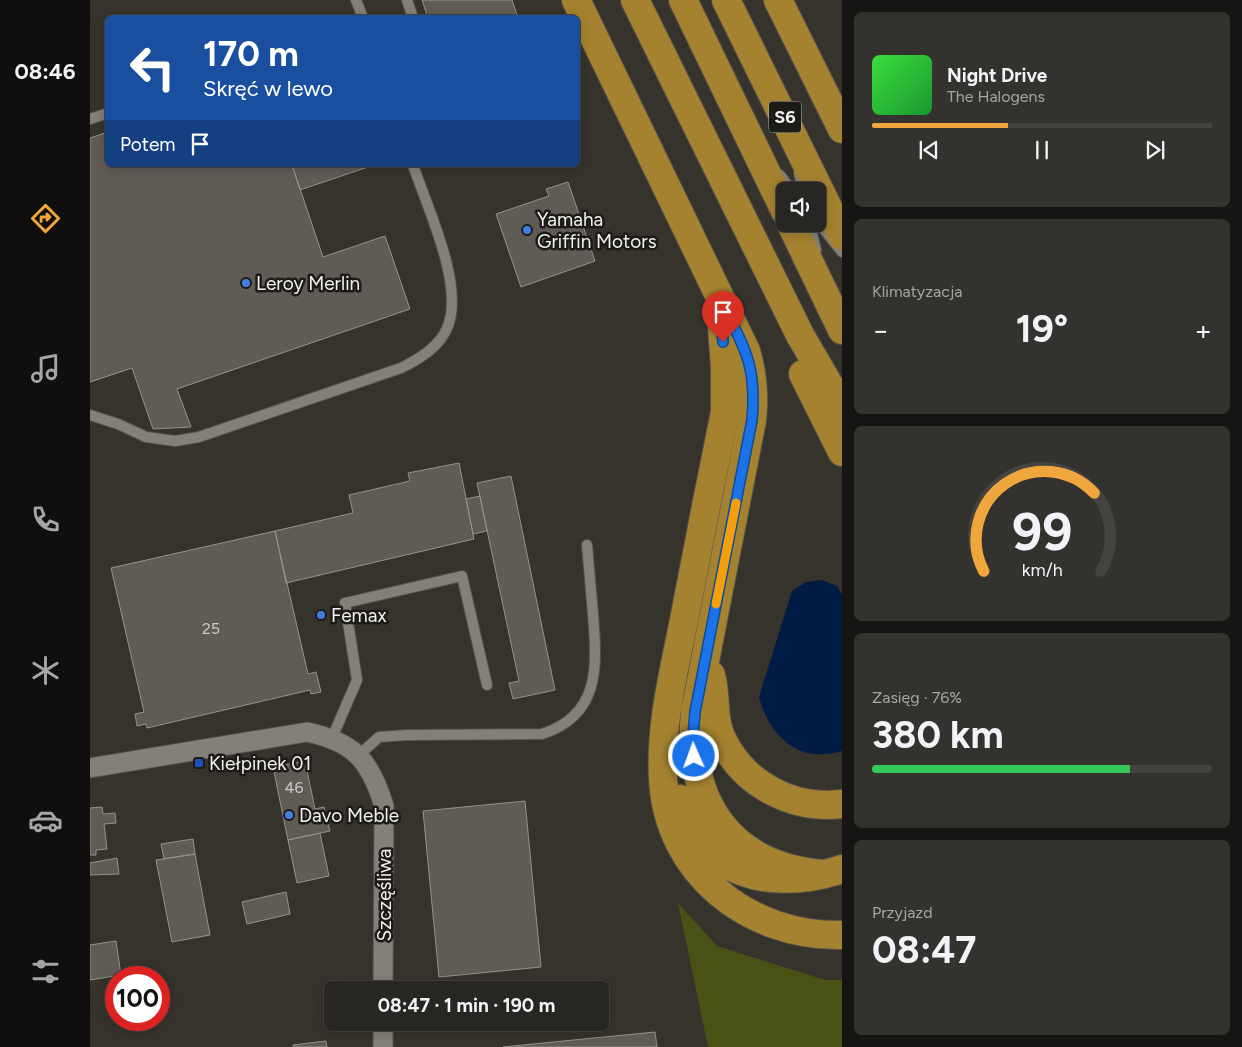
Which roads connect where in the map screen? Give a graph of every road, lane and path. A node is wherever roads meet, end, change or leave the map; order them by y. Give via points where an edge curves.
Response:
1 (356, 0) edge
2 (408, 0) edge
3 (576, 0) edge
4 (636, 0) edge
5 (683, 0) edge
6 (726, 0) edge
7 (778, 0) edge
8 (362, 15) edge
9 (412, 15) edge
10 (105, 114) edge
11 (90, 118) edge
12 (788, 123) junction
13 (842, 129) edge
14 (751, 140) junction
15 (414, 167) edge
16 (785, 182) edge
17 (801, 182) edge
18 (776, 191) edge
19 (795, 232) edge
20 (812, 232) edge
21 (826, 232) edge
22 (842, 236) edge
23 (842, 252) edge
24 (826, 295) junction
25 (720, 299) junction
26 (842, 330) edge
27 (800, 335) junction
28 (842, 407) edge
29 (90, 415) edge
30 (842, 452) edge
31 (587, 545) dead end
32 (705, 660) junction
33 (486, 685) dead end
34 (332, 738) junction
35 (664, 746) junction
36 (359, 756) junction
37 (90, 768) edge
38 (842, 804) edge
39 (832, 872) edge
40 (842, 935) edge
41 (383, 981) edge
42 (383, 1031) edge
43 (383, 1047) edge

1 - 8 lane
2 - 9 lane
3 - 25 highway
4 - 27 highway
5 - 14 highway, S6
6 - 12 highway, S6
7 - 13 highway
10 - 11 lane
12 - 17 lane
12 - 22 highway, S6
14 - 16 lane
14 - 18 highway, S6
15 - 29 lane via 450,274 448,327 425,356 401,368 199,437 175,441 146,438
19 - 24 highway
20 - 24 lane
21 - 23 lane
24 - 26 highway
25 - 32 highway via 746,351 755,392
25 - 35 highway via 725,412 672,682
27 - 28 highway
27 - 30 highway via 801,369
31 - 36 lane via 597,660 590,690 578,713 561,728 542,734 379,737
32 - 38 highway via 712,677 715,714 722,739 739,764 780,796 812,805
32 - 39 highway via 693,736 698,780 708,803 734,838 759,858 790,869
33 - 34 lane via 462,576 345,603 357,680
34 - 36 street, Szczęśliwa
34 - 37 street, Szczęśliwa via 307,732 292,733
35 - 39 highway via 671,758 679,796 690,825 719,860 734,870 769,878 786,879
35 - 40 highway via 663,778 674,834 701,876 725,899 749,915 808,932
36 - 41 street, Szczęśliwa via 376,779 384,806
42 - 43 street

